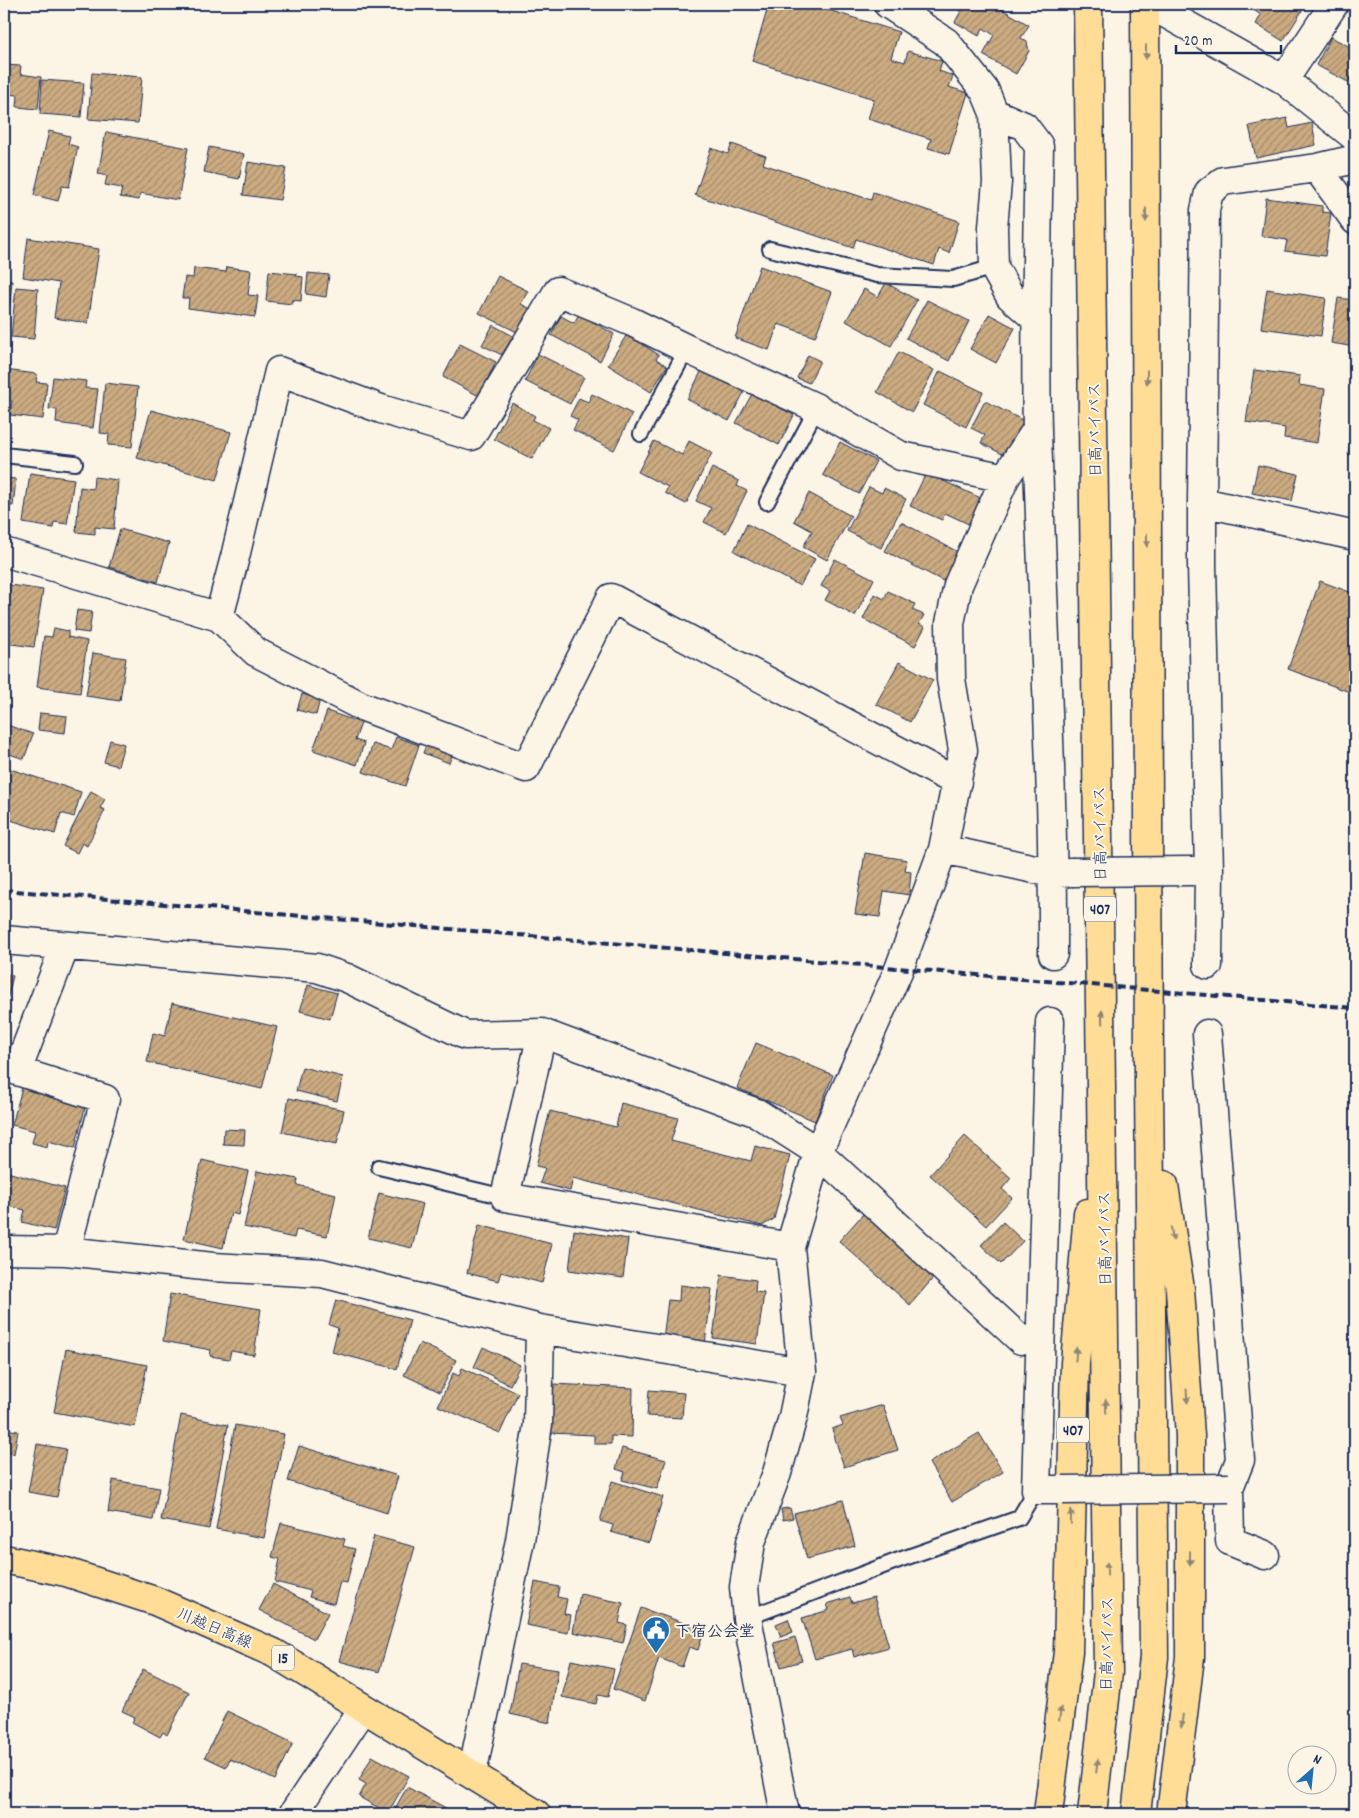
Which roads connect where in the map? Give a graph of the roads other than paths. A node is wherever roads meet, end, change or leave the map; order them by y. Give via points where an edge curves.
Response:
1 (888, 4) edge
2 (1088, 4) edge
3 (1145, 4) edge
4 (1150, 4) edge
5 (1334, 4) edge
6 (1284, 80) junction
7 (994, 113) junction
8 (1355, 137) edge
9 (1355, 159) edge
10 (1317, 168) junction
11 (1355, 220) edge
12 (770, 249) dead end
13 (994, 268) junction
14 (1036, 319) junction
15 (687, 349) junction
16 (817, 408) junction
17 (1037, 429) junction
18 (641, 434) dead end
19 (4, 455) edge
20 (75, 463) dead end
21 (1005, 478) junction
22 (767, 502) dead end
23 (1202, 502) junction
24 (1355, 536) edge
25 (4, 552) edge
26 (219, 617) junction
27 (957, 782) junction
28 (943, 849) junction
29 (1201, 871) junction
30 (1063, 872) junction
31 (4, 940) edge
32 (65, 946) junction
33 (1053, 954) dead end
34 (1208, 965) dead end
35 (1050, 1022) dead end
36 (542, 1033) junction
37 (1207, 1034) dead end
38 (1102, 1046) junction
39 (1149, 1082) junction
40 (818, 1152) junction
41 (379, 1167) dead end
42 (505, 1197) junction
43 (790, 1248) junction
44 (4, 1250) edge
45 (66, 1251) junction
46 (540, 1330) junction
47 (1021, 1340) dead end
48 (802, 1372) junction
49 (1229, 1488) junction
50 (1036, 1490) junction
51 (1265, 1555) dead end
52 (4, 1559) edge
53 (747, 1618) junction
54 (363, 1709) junction
55 (472, 1774) junction
56 (293, 1814) edge
57 (536, 1814) edge
58 (785, 1814) edge
59 (1048, 1814) edge
60 (1092, 1814) edge
61 (1136, 1814) edge
62 (1171, 1814) edge

1 - 7 street via 946,42 985,91
38 -> 2 main road, 日高バイパス / 407
3 -> 39 main road
4 - 6 street
5 - 6 street
6 - 8 street
7 - 13 street
7 - 14 street via 1024,126 1039,146
9 - 10 street
10 - 11 street
10 - 23 street via 1223,181 1210,192 1205,210
12 - 13 lane via 876,275 953,279
13 - 14 street via 1010,296
14 - 17 street
15 - 16 street
15 - 18 lane
15 - 26 street via 558,291 471,436 381,409 279,371
16 - 21 street via 901,456
16 - 22 lane
17 - 21 street
17 - 30 street
19 - 20 lane
21 - 27 street via 958,585 950,623 951,679 963,750
23 - 24 street
23 - 29 street
25 - 26 street
26 - 27 street via 256,652 361,706 526,768 611,598
27 - 28 street
28 - 30 street
28 - 40 street via 899,969
29 - 30 street, bridge
29 - 34 street
30 - 33 street
31 - 32 street
32 - 36 street via 317,968 347,978 465,1035
32 - 45 street via 16,1071 105,1099
35 - 50 street
36 - 40 street via 757,1113
36 - 42 street
37 - 49 street via 1240,1460
59 -> 38 main road, 407 via 1068,1652 1075,1363
60 -> 38 main road, 日高バイパス / 407 via 1108,1672
39 - 61 main road via 1154,1657
39 -> 62 main road via 1180,1289 1190,1436 1190,1657
40 - 43 street
40 - 47 street
41 - 42 lane
42 - 43 street
43 - 48 street
44 - 45 street
45 - 46 street via 213,1267 322,1273
46 - 48 street
46 - 55 street via 538,1424 522,1530
48 - 53 street via 780,1464 752,1542 744,1588
49 - 50 street, bridge
49 - 51 street via 1230,1541
50 - 53 lane via 1018,1518
52 - 54 main road, 川越日高線 / 15 via 66,1572 155,1601 274,1653
53 - 58 street
54 - 55 main road, 川越日高線 / 15
54 - 56 street
55 - 57 main road, 川越日高線 / 15

